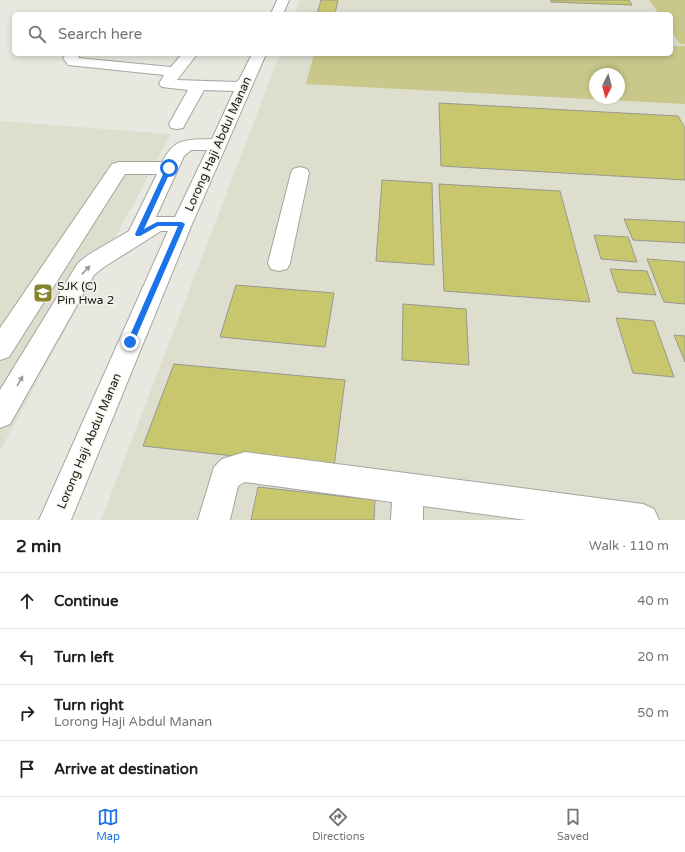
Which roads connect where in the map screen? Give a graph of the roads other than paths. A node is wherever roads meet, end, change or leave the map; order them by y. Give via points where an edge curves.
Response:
1 (283, 0) edge
2 (278, 12) edge
3 (72, 56) edge
4 (188, 56) edge
5 (258, 56) edge
6 (175, 72) junction
7 (246, 83) junction
8 (198, 86) junction
9 (177, 124) dead end
10 (218, 144) junction
11 (169, 168) junction
12 (300, 173) dead end
13 (182, 224) junction
14 (138, 234) junction
15 (279, 263) dead end
16 (0, 349) edge
17 (0, 415) edge
18 (408, 488) junction
19 (55, 520) edge
20 (214, 520) edge
21 (407, 520) edge
22 (642, 520) edge

1 - 2 street
3 - 6 street via 70,58 74,62
4 - 6 street
5 - 7 street, Lorong Haji Abdul Manan
6 - 8 street via 167,84
7 - 8 street via 239,87
7 - 10 street, Lorong Haji Abdul Manan
8 - 9 street
10 - 11 street via 186,145 176,153
10 - 13 street, Lorong Haji Abdul Manan
11 - 14 street
11 - 16 street via 119,168
12 - 15 street
13 - 14 street via 157,224
13 - 19 street, Lorong Haji Abdul Manan
17 -> 14 street via 86,269
18 - 20 street via 245,467 233,470 225,478
18 - 21 street
18 - 22 street

